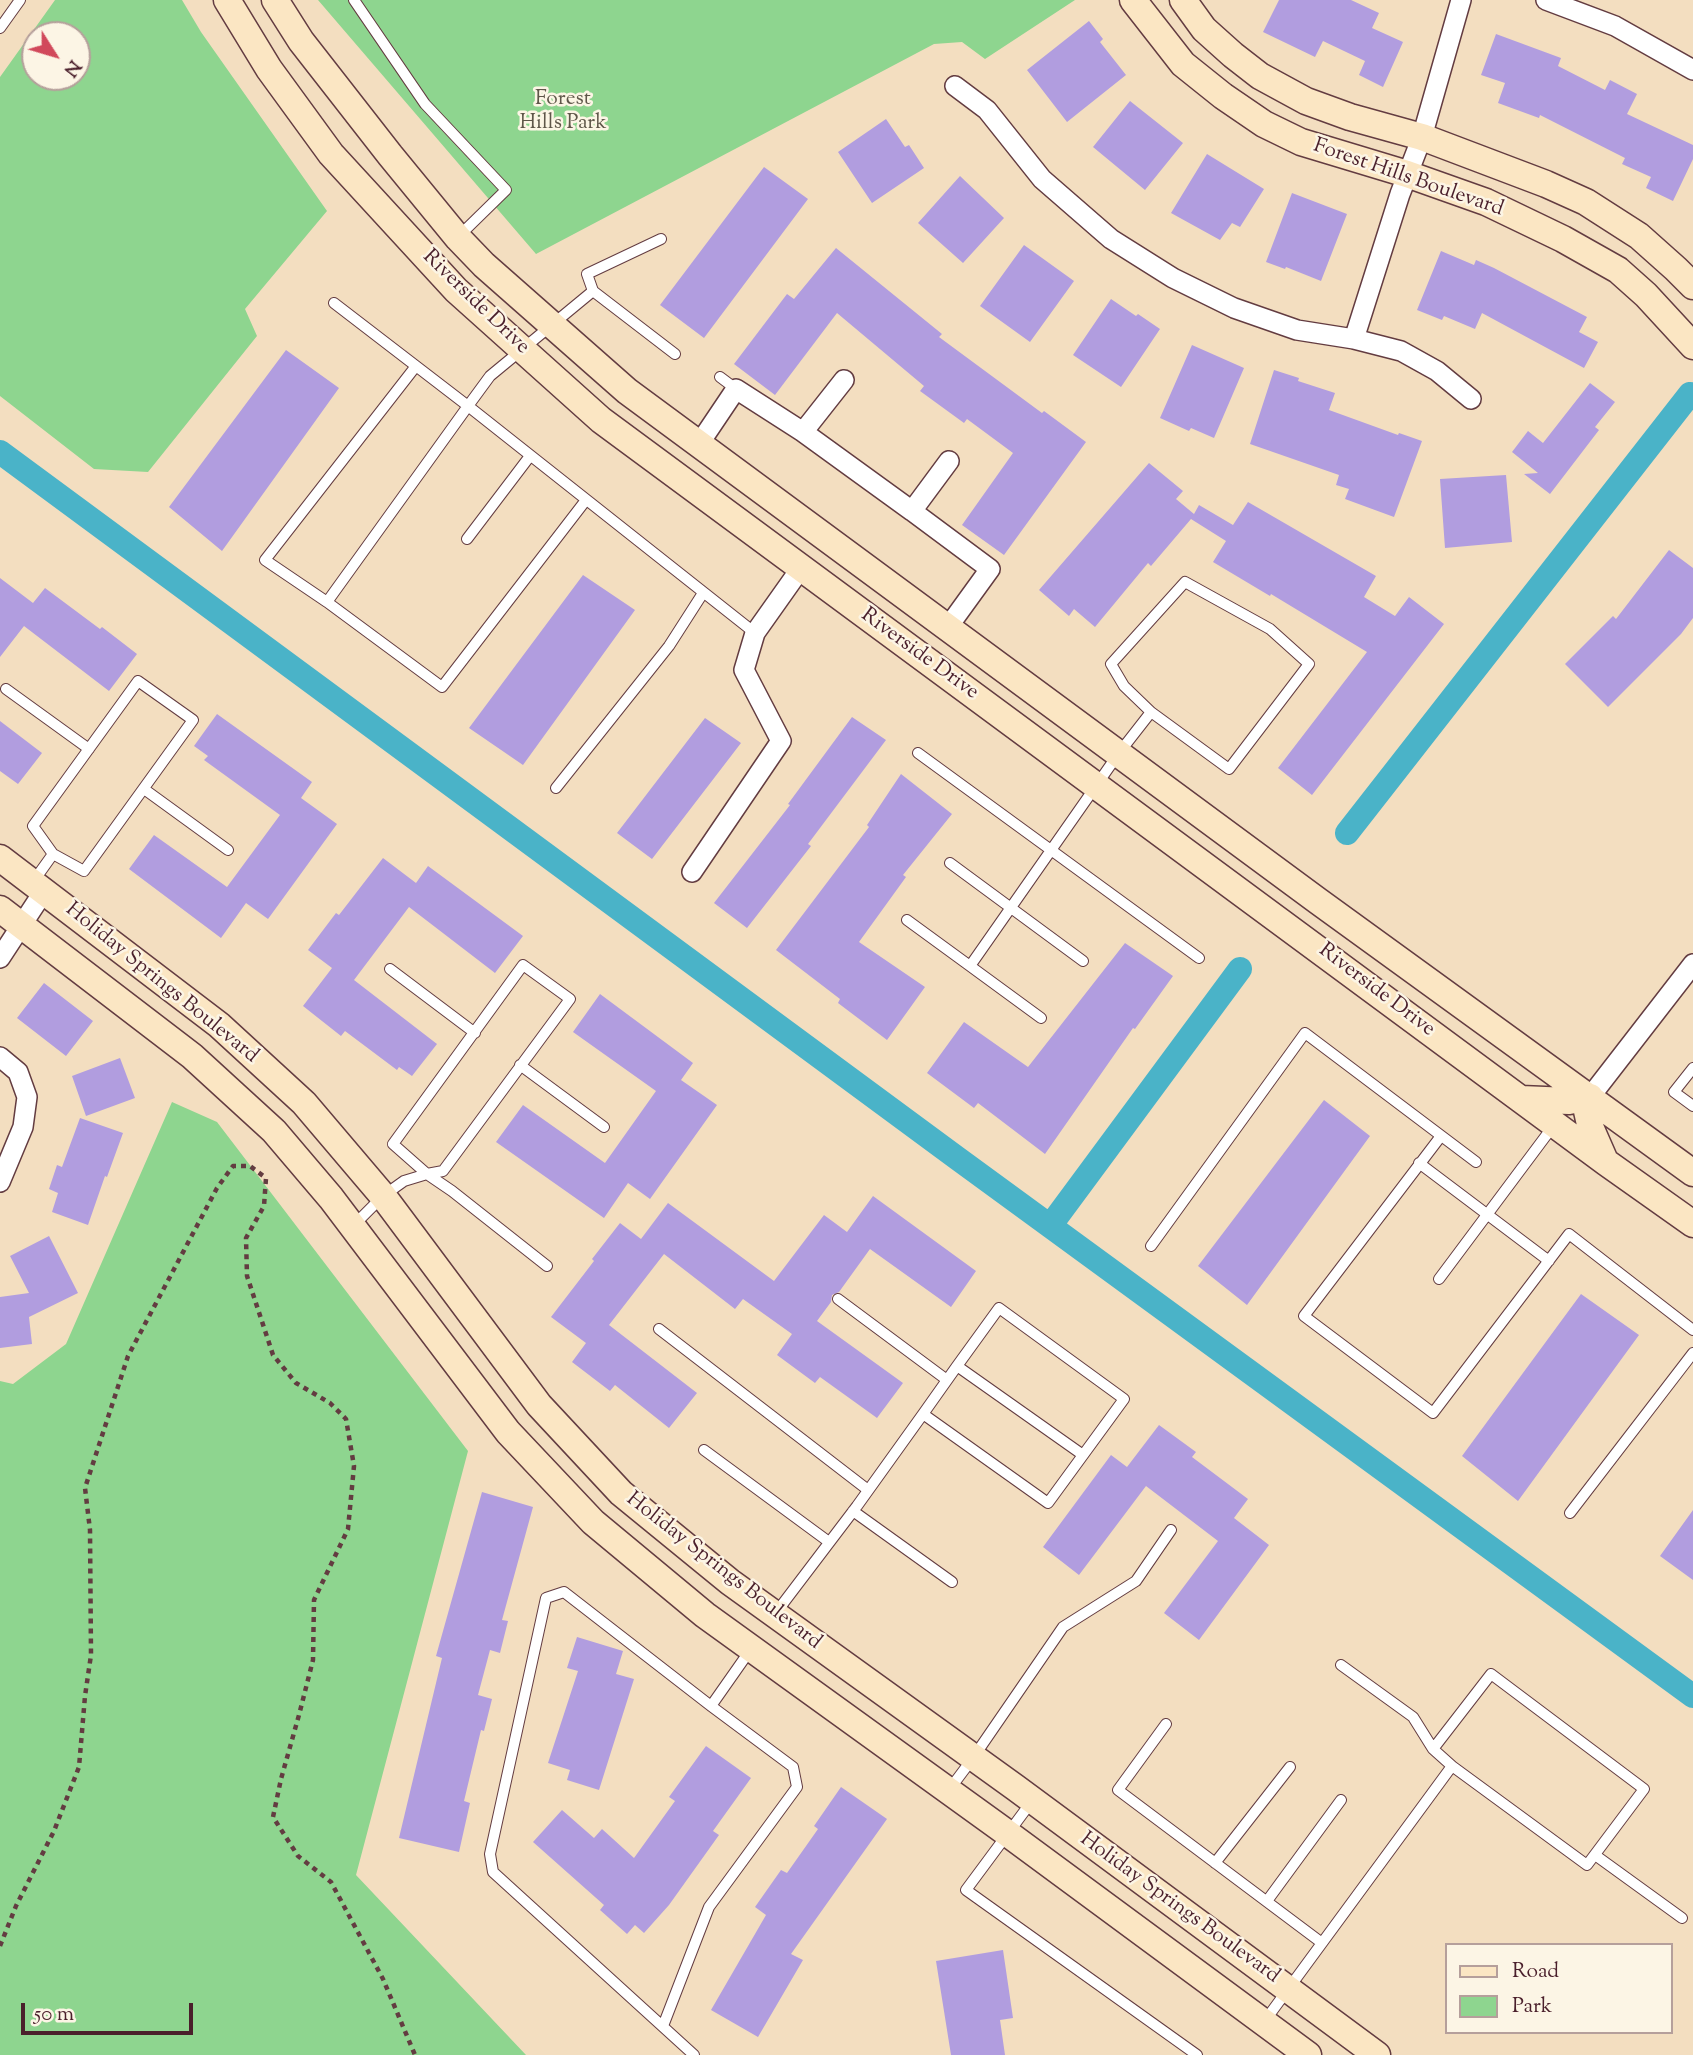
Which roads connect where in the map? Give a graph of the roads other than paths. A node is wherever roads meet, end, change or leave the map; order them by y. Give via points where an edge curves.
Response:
1 (20, 0) edge
2 (227, 0) edge
3 (275, 0) edge
4 (354, 0) edge
5 (1133, 0) edge
6 (1183, 0) edge
7 (1461, 0) edge
8 (1546, 0) edge
9 (0, 28) edge
10 (1693, 70) edge
11 (955, 86) dead end
12 (1422, 137) junction
13 (1407, 174) junction
14 (458, 238) junction
15 (661, 239) dead end
16 (1693, 286) edge
17 (593, 291) junction
18 (334, 303) dead end
19 (553, 326) junction
20 (1354, 339) junction
21 (1693, 346) edge
22 (522, 349) junction
23 (676, 354) dead end
24 (416, 366) junction
25 (845, 380) dead end
26 (1471, 399) dead end
27 (468, 406) junction
28 (803, 432) junction
29 (699, 444) junction
30 (530, 456) junction
31 (949, 461) dead end
32 (586, 500) junction
33 (912, 511) junction
34 (467, 539) dead end
35 (801, 568) junction
36 (703, 593) junction
37 (327, 602) junction
38 (948, 627) junction
39 (755, 633) junction
40 (6, 689) dead end
41 (1151, 712) junction
42 (89, 749) junction
43 (918, 753) dead end
44 (1119, 753) junction
45 (1098, 786) junction
46 (556, 788) dead end
47 (144, 789) junction
48 (228, 850) dead end
49 (1052, 851) junction
50 (52, 854) junction
51 (0, 858) edge
52 (950, 863) dead end
53 (692, 872) dead end
54 (38, 886) junction
55 (1011, 908) junction
56 (0, 909) edge
57 (907, 920) dead end
58 (21, 925) junction
59 (0, 958) edge
60 (1199, 958) dead end
61 (1083, 961) dead end
62 (1693, 964) edge
63 (970, 966) junction
64 (390, 969) dead end
65 (1041, 1018) dead end
66 (475, 1032) junction
67 (0, 1057) edge
68 (520, 1065) junction
69 (1693, 1068) edge
70 (1590, 1097) junction
71 (1521, 1099) junction
72 (1693, 1106) edge
73 (1555, 1124) junction
74 (604, 1127) dead end
75 (1441, 1136) junction
76 (1476, 1162) dead end
77 (1419, 1163) junction
78 (1606, 1163) junction
79 (1693, 1173) edge
80 (427, 1174) junction
81 (0, 1182) edge
82 (383, 1196) junction
83 (1488, 1214) junction
84 (1693, 1224) edge
85 (352, 1226) junction
86 (1151, 1246) dead end
87 (1549, 1261) junction
88 (547, 1266) dead end
89 (1439, 1279) dead end
90 (838, 1299) dead end
91 (659, 1329) dead end
92 (1693, 1330) edge
93 (1693, 1353) edge
94 (957, 1366) junction
95 (947, 1380) junction
96 (923, 1414) junction
97 (704, 1450) dead end
98 (1083, 1455) junction
99 (869, 1490) junction
100 (853, 1511) junction
101 (1570, 1513) dead end
102 (1171, 1530) dead end
103 (829, 1542) junction
104 (952, 1582) dead end
105 (775, 1615) junction
106 (752, 1649) junction
107 (1341, 1665) dead end
108 (711, 1706) junction
109 (1166, 1724) dead end
110 (1433, 1749) junction
111 (973, 1758) junction
112 (1452, 1766) junction
113 (1290, 1767) dead end
114 (948, 1791) junction
115 (1341, 1800) dead end
116 (1032, 1801) junction
117 (1007, 1833) junction
118 (1595, 1854) junction
119 (1215, 1863) junction
120 (1267, 1901) junction
121 (1682, 1918) dead end
122 (1322, 1943) junction
123 (1288, 1989) junction
124 (1264, 2022) junction
125 (663, 2026) junction
126 (694, 2055) edge
127 (1197, 2055) edge
128 (1308, 2055) edge
129 (1377, 2055) edge

1 - 9 lane
2 - 22 street, Riverside Drive via 269,69 331,153 456,290
3 - 14 street, Riverside Drive via 301,41
4 - 14 lane via 425,104 506,190
5 - 13 street, Forest Hills Boulevard via 1183,64 1264,124 1301,142
6 - 12 street, Forest Hills Boulevard via 1204,29 1260,76 1306,101
7 - 12 street
8 - 10 street via 1615,26
11 - 20 street via 987,110 1042,179 1111,239 1173,278 1234,308 1297,330
12 - 13 street
12 - 16 street, Forest Hills Boulevard via 1586,202 1639,236
13 - 20 street
13 - 21 street, Forest Hills Boulevard via 1497,207 1618,270
14 - 19 street, Riverside Drive
15 - 17 lane via 587,274
17 - 19 lane
17 - 23 lane
18 - 24 lane
19 - 22 lane
19 - 29 street, Riverside Drive via 627,391
20 - 26 street via 1401,351 1437,371
22 - 27 lane via 490,376
22 - 35 street, Riverside Drive via 601,420
24 - 27 lane
24 - 37 lane via 265,560
25 - 28 street
27 - 30 lane
27 - 37 lane
28 - 29 street via 728,383
28 - 33 street
29 - 38 street, Riverside Drive
30 - 32 lane
30 - 34 lane
31 - 33 street
32 - 36 lane
32 - 37 lane via 442,687
33 - 38 street via 990,569
35 - 39 street
35 - 45 street, Riverside Drive
36 - 39 lane
36 - 46 lane via 669,646
38 - 44 street, Riverside Drive
39 - 53 street via 744,670 781,741
40 - 42 lane
41 - 41 lane via 1229,769 1309,664 1269,629 1185,582 1111,664 1124,686
41 - 44 lane
42 - 47 lane via 138,681 193,720
42 - 50 lane via 33,826
43 - 49 lane
44 - 45 lane
44 - 70 street, Riverside Drive
45 - 49 lane
45 - 71 street, Riverside Drive
47 - 48 lane
47 - 50 lane via 84,871
49 - 55 lane
49 - 60 lane
50 - 54 lane
51 - 54 street, Holiday Springs Boulevard
52 - 55 lane
54 - 58 street
54 - 82 street, Holiday Springs Boulevard via 219,1025 304,1103
55 - 61 lane
55 - 63 lane
56 - 58 street, Holiday Springs Boulevard
57 - 63 lane
58 - 59 street
58 - 85 street, Holiday Springs Boulevard via 192,1056 274,1131
62 - 70 street
63 - 65 lane
64 - 66 lane
66 - 68 lane via 523,965 570,999
66 - 80 lane via 393,1144
67 - 81 street via 18,1072 27,1097 23,1127
68 - 74 lane
68 - 80 lane via 443,1171
69 - 72 lane via 1674,1093
70 - 71 street
70 - 78 street via 1591,1129
70 - 79 street, Riverside Drive
71 - 73 street, Riverside Drive
73 - 78 street, Riverside Drive
73 - 83 lane
75 - 76 lane
75 - 77 lane
75 - 86 lane via 1305,1033
77 - 83 lane
77 - 87 lane via 1304,1316 1433,1413
78 - 84 street, Riverside Drive
80 - 82 lane via 404,1181
80 - 88 lane
82 - 85 lane
82 - 105 street, Holiday Springs Boulevard via 548,1415 621,1493
83 - 87 lane
83 - 89 lane
85 - 106 street, Holiday Springs Boulevard via 508,1432 593,1522
87 - 92 lane via 1569,1234
90 - 95 lane
91 - 99 lane
93 - 101 lane
94 - 95 lane
94 - 98 lane
94 - 98 lane via 999,1308 1124,1399
95 - 96 lane
96 - 98 lane via 1048,1503
96 - 99 lane
97 - 103 lane
99 - 100 lane
100 - 103 lane
100 - 104 lane
102 - 111 lane via 1136,1581 1063,1627
103 - 105 lane
105 - 106 street
105 - 111 street, Holiday Springs Boulevard
106 - 108 lane
106 - 114 street, Holiday Springs Boulevard
107 - 110 lane via 1413,1717
108 - 125 lane via 793,1767 797,1787 709,1907
108 - 125 lane via 564,1592 547,1598 490,1854 493,1872
109 - 119 lane via 1118,1790
110 - 112 lane
110 - 118 lane via 1490,1674 1644,1789
111 - 114 lane
111 - 116 street, Holiday Springs Boulevard
112 - 118 lane via 1587,1865
112 - 122 lane
113 - 119 lane
114 - 117 street, Holiday Springs Boulevard
115 - 120 lane
116 - 117 lane
116 - 123 street, Holiday Springs Boulevard
117 - 124 street, Holiday Springs Boulevard
117 - 127 lane via 966,1890
118 - 121 lane
119 - 120 lane
120 - 122 lane
122 - 123 lane
123 - 124 lane
123 - 129 street, Holiday Springs Boulevard
124 - 128 street, Holiday Springs Boulevard
125 - 126 lane

